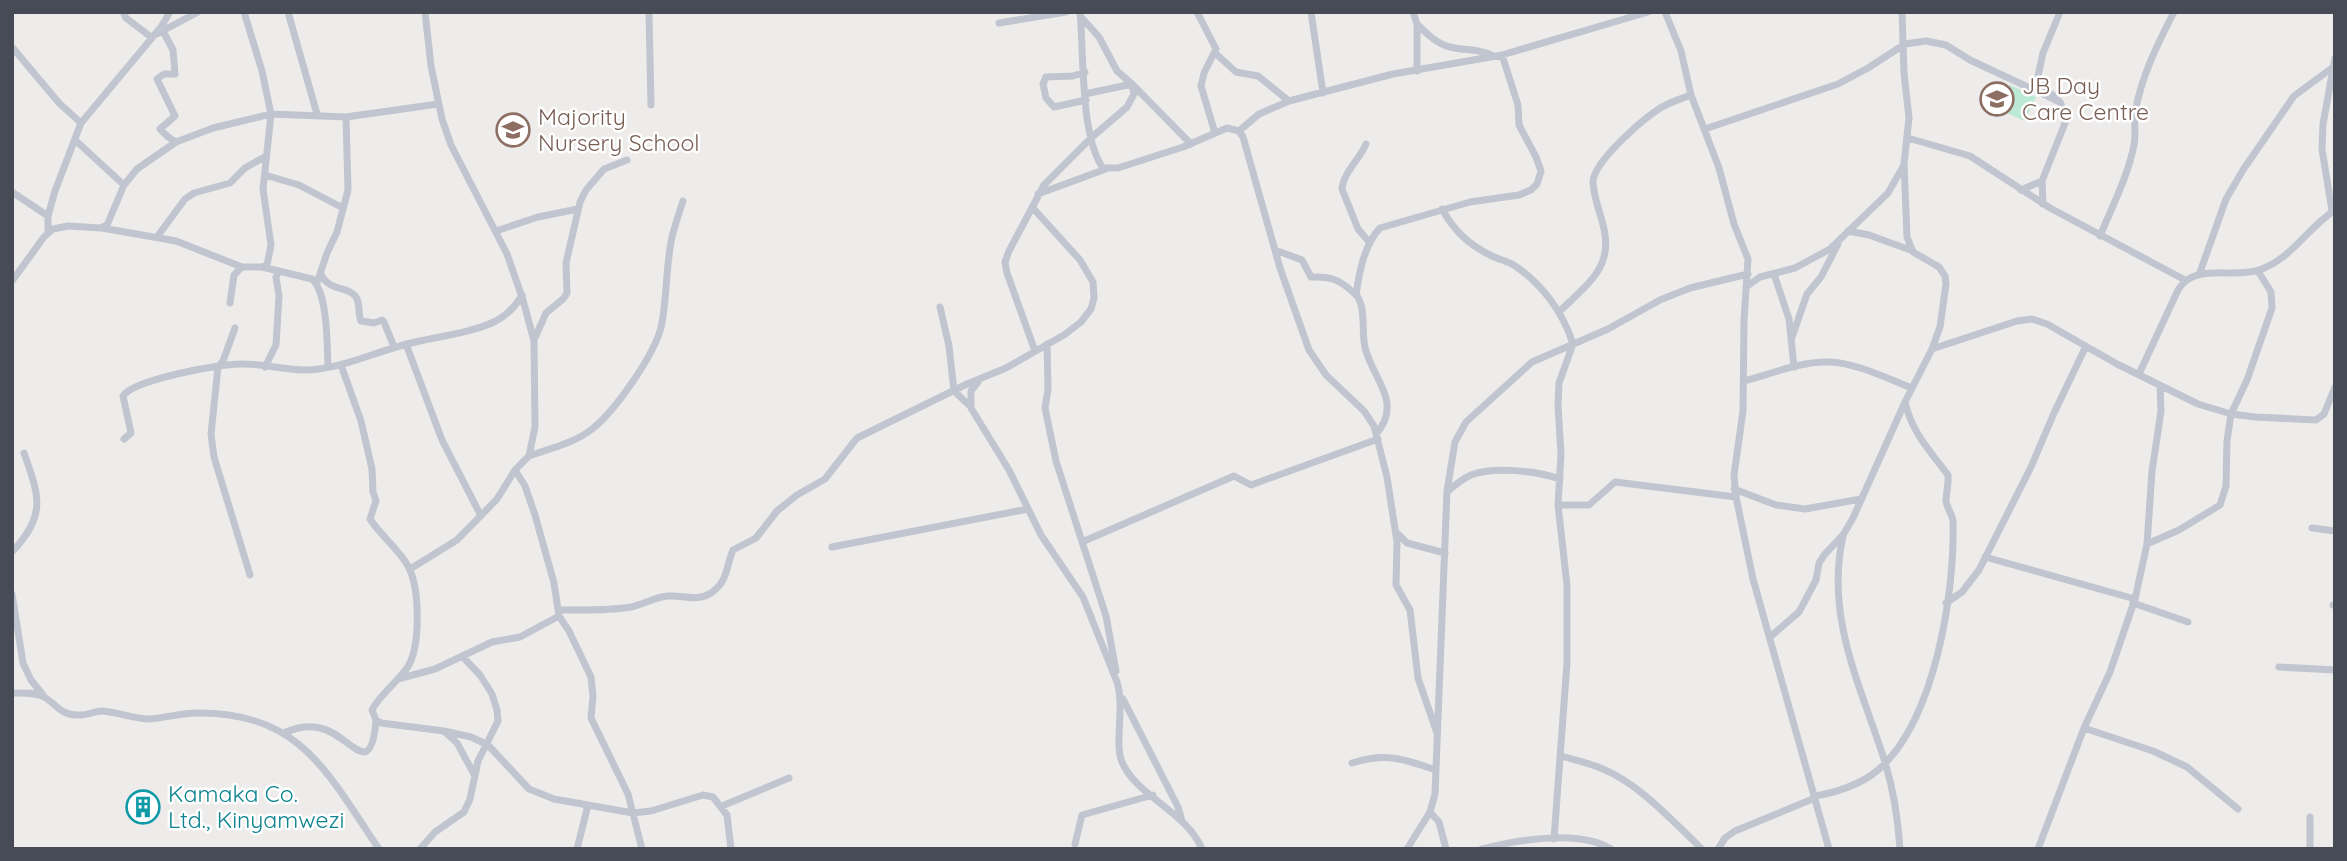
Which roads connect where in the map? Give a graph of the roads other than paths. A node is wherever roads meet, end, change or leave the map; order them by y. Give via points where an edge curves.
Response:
1 (122, 12) edge
2 (170, 12) edge
3 (198, 12) edge
4 (244, 12) edge
5 (288, 12) edge
6 (425, 12) edge
7 (649, 12) edge
8 (1066, 12) edge
9 (1197, 12) edge
10 (1311, 12) edge
11 (1413, 12) edge
12 (1648, 12) edge
13 (1902, 12) edge
14 (2060, 12) edge
15 (2174, 12) edge
16 (1668, 13) edge
17 (1080, 14) edge
18 (999, 23) dead end
19 (1416, 24) junction
20 (163, 31) junction
21 (151, 37) junction
22 (1905, 44) junction
23 (12, 47) edge
24 (1215, 53) junction
25 (1502, 55) junction
26 (1492, 56) junction
27 (2335, 58) edge
28 (2332, 68) junction
29 (1417, 71) junction
30 (1084, 72) junction
31 (1132, 84) junction
32 (1323, 93) junction
33 (1691, 95) junction
34 (1086, 97) junction
35 (1289, 101) junction
36 (2060, 102) junction
37 (438, 104) junction
38 (651, 105) dead end
39 (271, 114) junction
40 (317, 114) junction
41 (346, 117) junction
42 (81, 123) junction
43 (1705, 129) junction
44 (1238, 131) junction
45 (1215, 133) junction
46 (1091, 138) junction
47 (1908, 138) junction
48 (75, 140) junction
49 (176, 142) junction
50 (1191, 144) junction
51 (1366, 144) dead end
52 (1096, 155) junction
53 (266, 156) junction
54 (627, 160) dead end
55 (1905, 164) junction
56 (1107, 169) junction
57 (265, 175) junction
58 (1084, 177) junction
59 (2042, 181) junction
60 (124, 185) junction
61 (2021, 190) junction
62 (12, 192) edge
63 (1038, 194) junction
64 (683, 201) dead end
65 (2043, 204) junction
66 (1032, 207) junction
67 (344, 208) junction
68 (578, 209) junction
69 (1442, 209) junction
70 (2334, 210) edge
71 (48, 216) junction
72 (101, 228) junction
73 (496, 231) junction
74 (1848, 231) junction
75 (48, 232) junction
76 (2100, 236) junction
77 (157, 237) junction
78 (1841, 238) junction
79 (1370, 243) junction
80 (1275, 250) junction
81 (1913, 252) junction
82 (242, 267) junction
83 (262, 267) junction
84 (2258, 271) junction
85 (278, 272) junction
86 (321, 274) junction
87 (1748, 274) junction
88 (1774, 274) junction
89 (2199, 275) junction
90 (2185, 280) junction
91 (12, 281) edge
92 (317, 284) junction
93 (1746, 287) junction
94 (522, 295) junction
95 (1356, 295) junction
96 (230, 303) dead end
97 (940, 307) dead end
98 (1560, 312) junction
99 (235, 328) dead end
100 (1791, 340) junction
101 (534, 341) junction
102 (406, 344) junction
103 (1047, 344) junction
104 (1573, 344) junction
105 (2086, 346) junction
106 (394, 347) junction
107 (1932, 349) junction
108 (1035, 351) junction
109 (341, 365) junction
110 (265, 366) junction
111 (218, 367) junction
112 (328, 367) junction
113 (1794, 367) junction
114 (2139, 374) junction
115 (980, 380) junction
116 (1744, 382) junction
117 (2160, 386) junction
118 (2335, 387) edge
119 (1912, 388) junction
120 (954, 390) junction
121 (1905, 402) junction
122 (971, 408) junction
123 (2231, 414) junction
124 (1377, 436) junction
125 (124, 439) dead end
126 (24, 453) dead end
127 (529, 456) junction
128 (515, 470) junction
129 (1560, 479) junction
130 (1447, 491) junction
131 (1735, 493) junction
132 (1861, 499) junction
133 (1558, 505) junction
134 (1028, 509) junction
135 (481, 516) junction
136 (2312, 528) dead end
137 (2335, 531) edge
138 (29, 532) junction
139 (1395, 532) junction
140 (1843, 535) junction
141 (1082, 542) junction
142 (2147, 544) junction
143 (832, 547) dead end
144 (12, 552) edge
145 (1445, 553) junction
146 (1985, 557) junction
147 (12, 558) edge
148 (410, 569) junction
149 (250, 575) dead end
150 (12, 594) edge
151 (2134, 601) junction
152 (1946, 603) junction
153 (559, 613) junction
154 (2188, 622) dead end
155 (1770, 637) junction
156 (463, 657) junction
157 (2279, 667) dead end
158 (2335, 670) edge
159 (398, 679) junction
160 (1117, 682) junction
161 (12, 693) edge
162 (1121, 695) junction
163 (46, 698) junction
164 (376, 720) junction
165 (2084, 728) junction
166 (444, 731) junction
167 (283, 733) junction
168 (1437, 733) junction
169 (488, 745) junction
170 (1561, 756) junction
171 (1885, 762) junction
172 (1352, 763) dead end
173 (1436, 770) junction
174 (475, 775) junction
175 (789, 778) dead end
176 (1153, 795) junction
177 (1815, 797) junction
178 (589, 805) junction
179 (722, 806) junction
180 (2238, 809) dead end
181 (1430, 812) junction
182 (633, 813) junction
183 (2310, 817) dead end
184 (1183, 821) junction
185 (1554, 839) junction
186 (1075, 844) dead end
187 (1721, 848) edge
188 (379, 849) edge
189 (420, 849) edge
190 (577, 849) edge
191 (642, 849) edge
192 (731, 849) edge
193 (1202, 849) edge
194 (1407, 849) edge
195 (1446, 849) edge
196 (1482, 849) edge
197 (1611, 849) edge
198 (1702, 849) edge
199 (1829, 849) edge
200 (1900, 849) edge
201 (2038, 849) edge
202 (2310, 849) edge

1 - 21 street
2 - 21 street
3 - 20 street
4 - 39 street
5 - 40 street
6 - 37 street
7 - 38 street
8 - 18 street
9 - 24 street via 1215,44
10 - 32 street
11 - 19 street
12 - 25 street
13 - 22 street
14 - 36 street via 2038,76
15 - 76 street via 2144,79 2135,113 2134,144
16 - 33 street
17 - 30 street
17 - 31 street via 1099,37 1116,71
19 - 26 street via 1448,47
19 - 29 street
20 - 21 street
20 - 49 street via 173,50 175,74 157,79 175,116 160,129
21 - 42 street
22 - 36 street via 1926,41 1946,46
22 - 43 street via 1838,84
22 - 47 street
23 - 42 street
24 - 35 street via 1236,72 1258,76
24 - 45 street via 1201,86
25 - 26 street
25 - 69 street via 1518,105 1518,125 1536,158 1540,177 1531,190 1519,195
26 - 29 street
27 - 28 street
28 - 70 street via 2322,149
28 - 89 street via 2294,96 2243,170 2226,200
29 - 32 street
30 - 34 street
30 - 34 street via 1046,77 1043,84 1054,107
31 - 34 street
31 - 46 street via 1131,103
31 - 50 street
32 - 35 street
33 - 43 street
33 - 98 street via 1665,105 1637,125 1601,164 1593,184 1604,224 1604,259
34 - 46 street
35 - 44 street via 1259,114
36 - 59 street via 2067,118
37 - 41 street
37 - 73 street via 452,145
39 - 40 street
39 - 49 street
39 - 53 street
40 - 41 street
41 - 67 street via 348,190
42 - 48 street
43 - 87 street via 1748,259
44 - 45 street via 1227,128
44 - 80 street
45 - 50 street
46 - 52 street
46 - 63 street
47 - 55 street
47 - 61 street via 1970,156
48 - 60 street
48 - 71 street
49 - 60 street via 137,169
50 - 56 street
51 - 79 street via 1342,189 1358,229
52 - 56 street
52 - 58 street
53 - 57 street
53 - 77 street via 230,183 185,199
54 - 68 street via 604,169 586,190
55 - 74 street via 1888,193
55 - 81 street via 1907,237
56 - 58 street
57 - 67 street via 299,185
57 - 83 street via 271,245 267,265
58 - 63 street
59 - 61 street
59 - 65 street
60 - 72 street
61 - 65 street
62 - 71 street
63 - 66 street
64 - 127 street via 672,239 662,322 647,361 589,431
65 - 76 street
66 - 103 street via 1080,260 1094,290 1091,309 1081,322
66 - 108 street via 1005,261
67 - 86 street
68 - 73 street
68 - 101 street via 566,262 567,293 546,313
69 - 79 street via 1384,226
69 - 98 street via 1472,246 1511,264
70 - 84 street via 2292,250
71 - 75 street
72 - 75 street via 68,226
72 - 77 street
73 - 94 street
74 - 78 street
74 - 81 street
75 - 91 street
76 - 90 street
77 - 82 street
78 - 88 street via 1814,260
78 - 100 street via 1807,294
79 - 95 street
80 - 95 street via 1302,260 1311,277 1334,278
80 - 124 street via 1315,362 1364,411
81 - 107 street via 1939,267 1945,276 1940,327
82 - 83 street
82 - 96 street via 234,275
83 - 85 street
84 - 89 street
84 - 123 street via 2270,292 2272,308
85 - 92 street via 307,277
85 - 110 street via 276,345
86 - 92 street
86 - 106 street via 326,283 357,298 361,321 382,320
87 - 93 street
87 - 104 street via 1660,300
88 - 93 street
88 - 100 street
89 - 90 street
90 - 114 street
92 - 112 street
93 - 116 street
94 - 101 street
94 - 102 street via 494,322
95 - 124 street via 1364,345 1387,401 1387,414
97 - 120 street
98 - 104 street
99 - 111 street
100 - 113 street
101 - 127 street via 535,427
102 - 106 street
102 - 135 street via 442,440
103 - 108 street
103 - 141 street via 1045,408 1056,461
104 - 129 street via 1559,383
104 - 130 street via 1532,362 1466,422 1455,442
105 - 107 street via 2032,319
105 - 114 street
105 - 146 street
106 - 109 street
107 - 119 street
108 - 115 street
109 - 112 street
109 - 148 street via 372,469 376,501 370,519
110 - 111 street
110 - 112 street
111 - 125 street via 140,384 124,393 131,433
111 - 149 street via 211,434 214,457
113 - 116 street
113 - 119 street via 1829,362 1851,365
114 - 117 street
115 - 120 street
115 - 122 street via 971,391
116 - 131 street
117 - 123 street
117 - 142 street
118 - 123 street via 2324,414 2316,420
119 - 121 street
120 - 122 street
120 - 153 street via 857,438 825,479 777,511 756,538 733,550 727,573 712,592 604,611
121 - 132 street
121 - 152 street via 1924,447 1948,475 1946,503 1953,518
122 - 134 street
123 - 142 street via 2226,486 2220,505
124 - 139 street
124 - 141 street via 1351,451 1251,485 1234,477
126 - 138 street via 37,502
127 - 128 street
128 - 135 street
128 - 153 street via 535,515
129 - 130 street via 1544,473 1484,471
129 - 133 street
130 - 145 street
131 - 132 street via 1805,509
131 - 133 street via 1615,482 1588,505
131 - 155 street
132 - 140 street
133 - 170 street via 1567,585
134 - 143 street
134 - 160 street via 1083,597
135 - 148 street via 457,540
136 - 137 street
138 - 144 street
138 - 147 street
139 - 145 street via 1407,543
139 - 168 street via 1396,585 1410,610 1418,678
140 - 155 street via 1819,563 1816,580 1799,612
140 - 171 street via 1841,627
141 - 160 street via 1106,616
142 - 151 street
145 - 168 street
146 - 151 street
146 - 152 street via 1962,592
148 - 159 street via 417,630 409,666
150 - 163 street via 26,672
151 - 154 street
151 - 165 street via 2110,672
152 - 171 street via 1936,663 1919,710 1905,739
153 - 156 street via 520,637 492,642
153 - 182 street via 591,677 591,718
155 - 177 street
156 - 159 street
156 - 169 street via 480,675 498,710
157 - 158 street
159 - 164 street via 372,710
160 - 162 street
161 - 163 street
162 - 176 street via 1120,759 1128,773
162 - 184 street
163 - 167 street via 67,715 101,711 146,719 195,712 238,715
164 - 166 street
164 - 167 street via 371,749 360,752 321,728 301,726
165 - 180 street via 2187,767
165 - 201 street
166 - 169 street
166 - 174 street via 457,743
167 - 188 street via 319,762
168 - 173 street
169 - 174 street
169 - 178 street via 529,789
170 - 185 street
170 - 198 street via 1624,780
171 - 177 street via 1856,782
171 - 200 street
172 - 173 street via 1395,757
173 - 181 street
174 - 189 street via 464,812
175 - 179 street
176 - 184 street
176 - 186 street via 1082,816
177 - 187 street via 1735,831
177 - 199 street
178 - 182 street
178 - 190 street
179 - 182 street via 703,795
179 - 192 street
181 - 194 street
181 - 195 street via 1439,822
182 - 191 street
183 - 202 street
184 - 193 street
185 - 196 street
185 - 197 street via 1592,842

